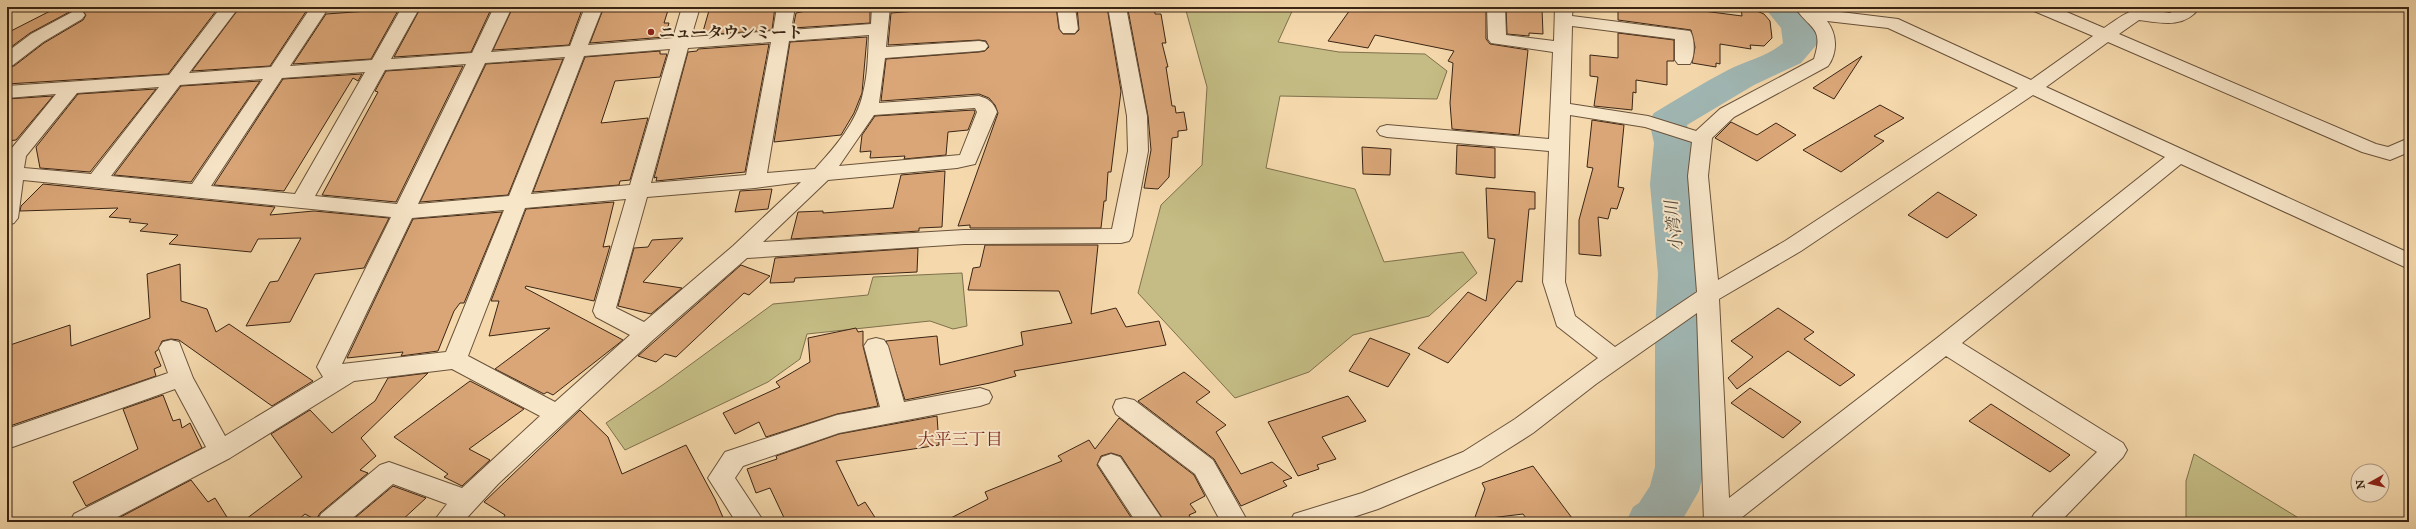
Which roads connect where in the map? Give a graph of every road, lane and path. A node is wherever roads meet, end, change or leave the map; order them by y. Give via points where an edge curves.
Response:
1 (230, 7) edge
2 (320, 7) edge
3 (411, 7) edge
4 (503, 7) edge
5 (594, 7) edge
6 (691, 7) edge
7 (786, 7) edge
8 (881, 7) edge
9 (1066, 7) edge
10 (1117, 7) edge
11 (1496, 7) edge
12 (2040, 7) edge
13 (2191, 7) edge
14 (1807, 10) edge
15 (1564, 13) edge
16 (76, 15) dead end
17 (878, 29) junction
18 (1068, 29) dead end
19 (2107, 35) junction
20 (781, 36) junction
21 (681, 43) junction
22 (979, 46) dead end
23 (1563, 48) junction
24 (577, 51) junction
25 (876, 53) junction
26 (479, 58) junction
27 (1684, 60) dead end
28 (7, 61) edge
29 (379, 65) junction
30 (278, 72) junction
31 (175, 80) junction
32 (2033, 87) junction
33 (71, 88) junction
34 (7, 92) edge
35 (1562, 108) junction
36 (868, 110) junction
37 (1387, 131) dead end
38 (1702, 139) junction
39 (2409, 144) edge
40 (1560, 146) junction
41 (2179, 156) junction
42 (14, 173) junction
43 (820, 176) junction
44 (97, 181) junction
45 (755, 182) junction
46 (198, 190) junction
47 (638, 192) junction
48 (302, 202) junction
49 (518, 203) junction
50 (405, 212) junction
51 (7, 218) edge
52 (741, 251) junction
53 (2409, 262) edge
54 (1703, 299) junction
55 (646, 332) junction
56 (1944, 344) junction
57 (876, 346) dead end
58 (170, 348) dead end
59 (1615, 359) junction
60 (455, 360) junction
61 (348, 373) junction
62 (181, 378) junction
63 (980, 397) dead end
64 (1125, 406) dead end
65 (894, 412) junction
66 (558, 414) junction
67 (7, 439) edge
68 (221, 452) junction
69 (1111, 464) dead end
70 (467, 500) junction
71 (83, 522) edge
72 (330, 522) edge
73 (446, 522) edge
74 (750, 522) edge
75 (1151, 522) edge
76 (1234, 522) edge
77 (1302, 522) edge
78 (1717, 522) edge
79 (2043, 522) edge

1 - 31 street
2 - 30 street
3 - 29 street
4 - 26 street
5 - 24 street
6 - 21 street
7 - 20 street
8 - 17 street
9 - 18 street
10 - 52 street via 1138,116 1138,151 1121,236 964,237
11 - 23 street via 1497,39
12 - 19 street
13 - 19 street via 2173,19 2136,14
14 - 32 street via 1892,23
14 - 38 street via 1821,22 1828,45 1822,62 1726,113
15 - 23 street
15 - 27 street via 1684,35
16 - 28 street via 37,38
17 - 20 street
17 - 25 street
19 - 32 street
19 - 39 street via 2369,148 2390,154
20 - 21 street
20 - 45 street
21 - 24 street
21 - 47 street
22 - 25 street
23 - 35 street
24 - 26 street
24 - 49 street
25 - 36 street via 873,92
26 - 29 street
26 - 50 street
29 - 30 street
29 - 48 street
30 - 31 street
30 - 46 street
31 - 33 street
31 - 44 street
32 - 41 street
32 - 54 street via 1793,246
33 - 34 street
33 - 42 street via 22,145 16,155
35 - 38 street via 1648,122
35 - 40 street
36 - 43 street via 853,135
36 - 43 street via 978,102 985,106 986,112 968,160
37 - 40 street
38 - 54 street via 1698,176
40 - 59 street via 1554,282 1565,320
41 - 53 street
41 - 56 street
42 - 44 street
42 - 51 street via 10,185
43 - 45 street
43 - 52 street
44 - 46 street
45 - 47 street
46 - 48 street
47 - 49 street
47 - 55 street via 604,312
48 - 50 street
49 - 50 street
49 - 60 street
50 - 61 street via 329,367 333,373
52 - 55 street
54 - 59 street
54 - 78 street
55 - 66 street
56 - 78 street
56 - 79 street via 2114,450
57 - 65 street
58 - 62 street
59 - 77 street via 1524,426 1472,459 1369,502
60 - 61 street
60 - 66 street
61 - 68 street via 310,399
62 - 67 street
62 - 68 street
63 - 65 street
64 - 76 street via 1204,467
65 - 74 street via 837,424 734,460 721,478
66 - 70 street
68 - 71 street
69 - 75 street
70 - 72 street via 389,472
70 - 73 street

